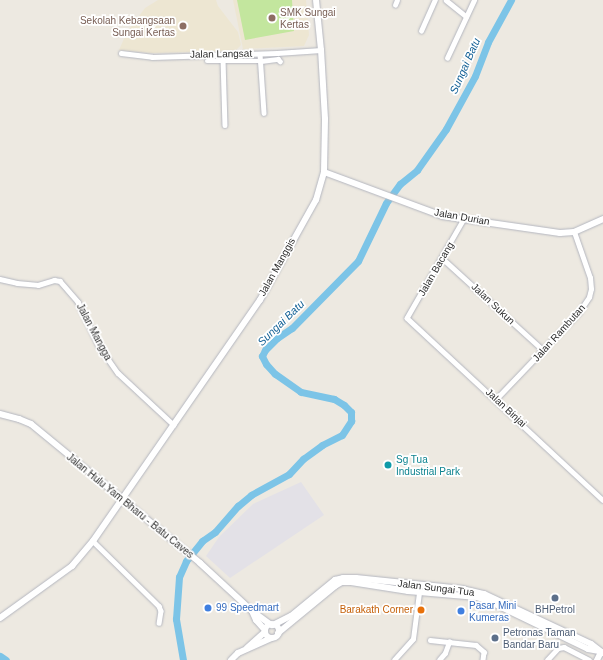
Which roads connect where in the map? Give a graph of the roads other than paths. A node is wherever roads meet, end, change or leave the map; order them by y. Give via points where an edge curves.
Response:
1 (316, 0) edge
2 (435, 0) edge
3 (446, 0) edge
4 (474, 0) edge
5 (466, 16) junction
6 (421, 31) dead end
7 (321, 50) junction
8 (121, 53) dead end
9 (222, 54) junction
10 (260, 54) junction
11 (447, 58) dead end
12 (207, 61) dead end
13 (261, 61) junction
14 (280, 61) dead end
15 (223, 62) junction
16 (264, 113) dead end
17 (225, 125) dead end
18 (324, 172) junction
19 (464, 219) junction
20 (603, 219) edge
21 (574, 232) junction
22 (442, 258) junction
23 (0, 279) edge
24 (407, 318) joint
25 (543, 350) junction
26 (496, 399) junction
27 (0, 414) edge
28 (174, 425) junction
29 (123, 500) junction
30 (603, 500) edge
31 (93, 541) junction
32 (416, 588) junction
33 (252, 611) junction
34 (0, 618) edge
35 (159, 623) dead end
36 (272, 625) junction
37 (265, 631) junction
38 (278, 634) junction
39 (271, 638) junction
40 (430, 640) dead end
41 (449, 642) junction
42 (244, 650) junction
43 (602, 652) edge
44 (231, 660) edge
45 (394, 660) edge
46 (439, 660) edge
47 (483, 660) edge
48 (548, 660) edge
49 (589, 660) edge
50 (597, 660) edge

1 - 7 street, Jalan Manggis
2 - 6 street
3 - 5 street
4 - 5 street
5 - 11 street
7 - 10 street, Jalan Langsat
7 - 18 street, Jalan Manggis via 325,100
8 - 9 street, Jalan Langsat via 152,57
9 - 10 street, Jalan Langsat
9 - 15 street
10 - 13 street
12 - 15 street
13 - 14 street
13 - 15 street
13 - 16 street
15 - 17 street
18 - 19 street, Jalan Durian via 442,216
18 - 28 street, Jalan Manggis via 316,200 260,300
19 - 21 street, Jalan Durian via 560,233
19 - 22 street, Jalan Bacang
20 - 21 street, Jalan Durian
21 - 25 street, Jalan Rambutan via 589,276 590,293 579,312
22 - 24 street, Jalan Bacang
22 - 25 street, Jalan Sukun
23 - 28 street, Jalan Mangga via 38,285 54,280 60,281 78,302 99,346 114,367
24 - 26 street, Jalan Binjai
25 - 26 street, Jalan Rambutan
26 - 30 street, Jalan Binjai
27 - 29 street, Jalan Hulu Yam Bharu - Batu Caves via 31,424
28 - 29 street, Jalan Manggis
29 - 31 street, Jalan Manggis
29 - 33 street, Jalan Hulu Yam Bharu - Batu Caves via 200,563
31 - 34 street, Jalan Manggis via 72,566
31 - 35 street via 159,606
32 - 36 street, Jalan Sungai Tua via 348,578 335,580 290,616
32 - 38 street, Jalan Sungai Tua via 342,582
32 - 43 street, Jalan Sungai Tua via 462,589 484,594 591,644
32 - 45 street via 413,639
33 - 36 street, Jalan Hulu Yam Bharu - Batu Caves
33 - 37 street, Jalan Hulu Yam Bharu - Batu Caves
36 - 37 street
36 - 38 street via 278,629
37 - 39 street
37 - 42 street
38 - 39 street
39 - 42 street
40 - 41 street
41 - 46 street via 447,651
41 - 47 street via 472,644 484,652
42 - 44 street
43 - 50 street
48 - 49 street via 558,648 564,647

